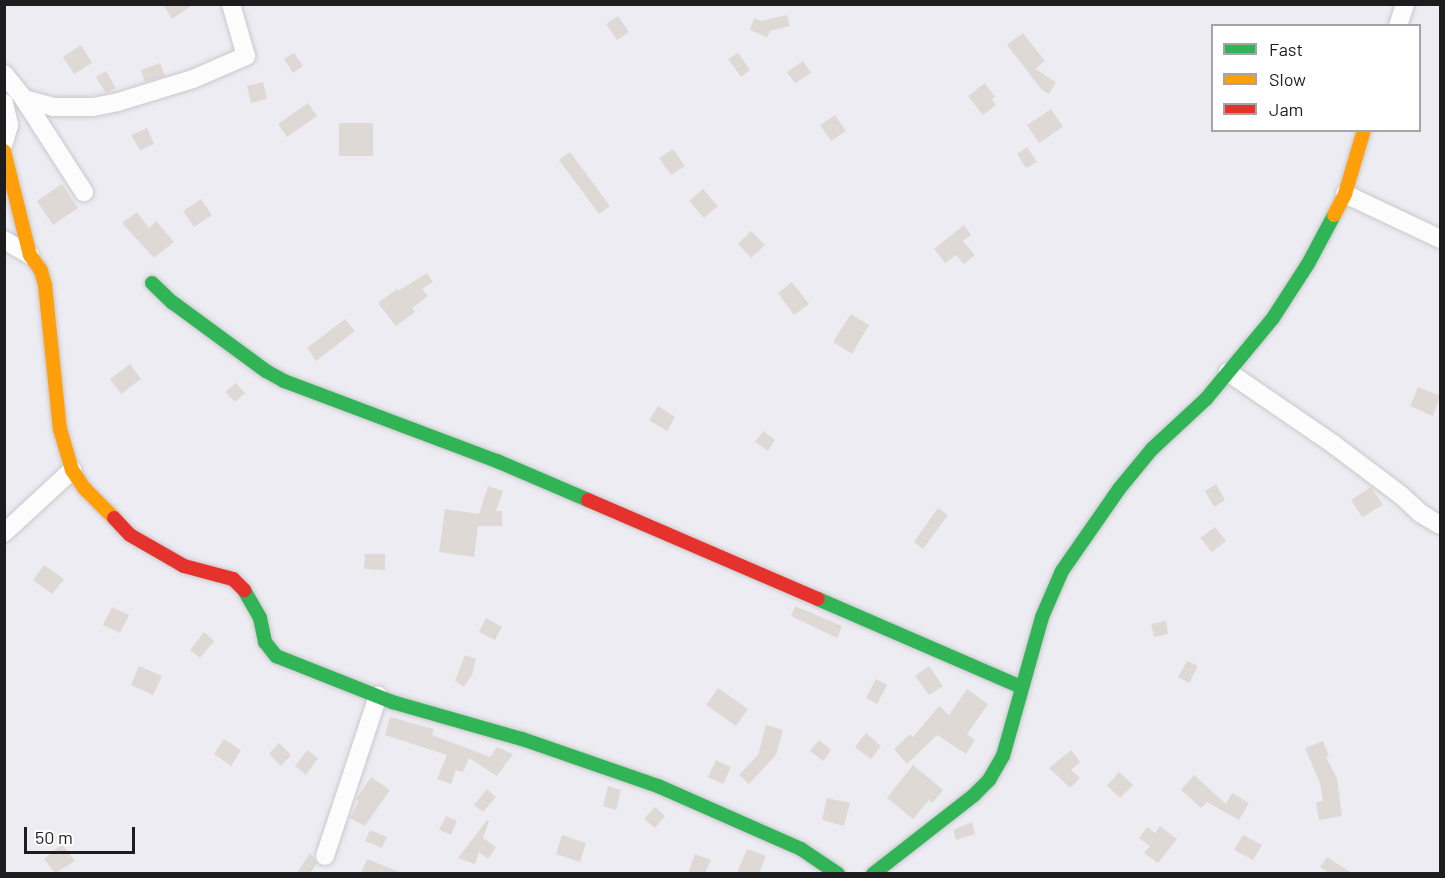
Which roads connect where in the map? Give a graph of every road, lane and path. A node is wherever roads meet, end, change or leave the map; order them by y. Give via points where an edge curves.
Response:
1 (231, 4) edge
2 (1405, 4) edge
3 (1399, 24) edge
4 (4, 74) edge
5 (24, 99) junction
6 (4, 104) edge
7 (1363, 132) edge
8 (4, 142) edge
9 (4, 151) edge
10 (84, 192) dead end
11 (1345, 194) junction
12 (1440, 239) edge
13 (4, 240) edge
14 (30, 255) junction
15 (152, 283) dead end
16 (1228, 372) junction
17 (72, 470) junction
18 (1440, 525) edge
19 (4, 533) edge
20 (1021, 687) junction
21 (378, 696) junction
22 (325, 856) dead end
23 (838, 873) edge
24 (873, 873) edge

1 - 5 street via 246,56 193,79 93,107 53,107
2 - 3 street
4 - 5 street
5 - 10 street
6 - 8 street via 9,125
7 - 11 street
9 - 14 street
11 - 12 street
11 - 16 street via 1285,300
13 - 14 street
14 - 17 street via 45,285 60,429
15 - 20 street via 284,381 497,461
16 - 18 street via 1334,444
16 - 20 street via 1206,399 1152,449 1079,544 1053,589
17 - 19 street
17 - 21 street via 130,535 184,566 232,579 249,595 266,642 276,656
20 - 24 street via 1003,756 989,780
21 - 22 street
21 - 23 street via 522,739 658,786 801,849

